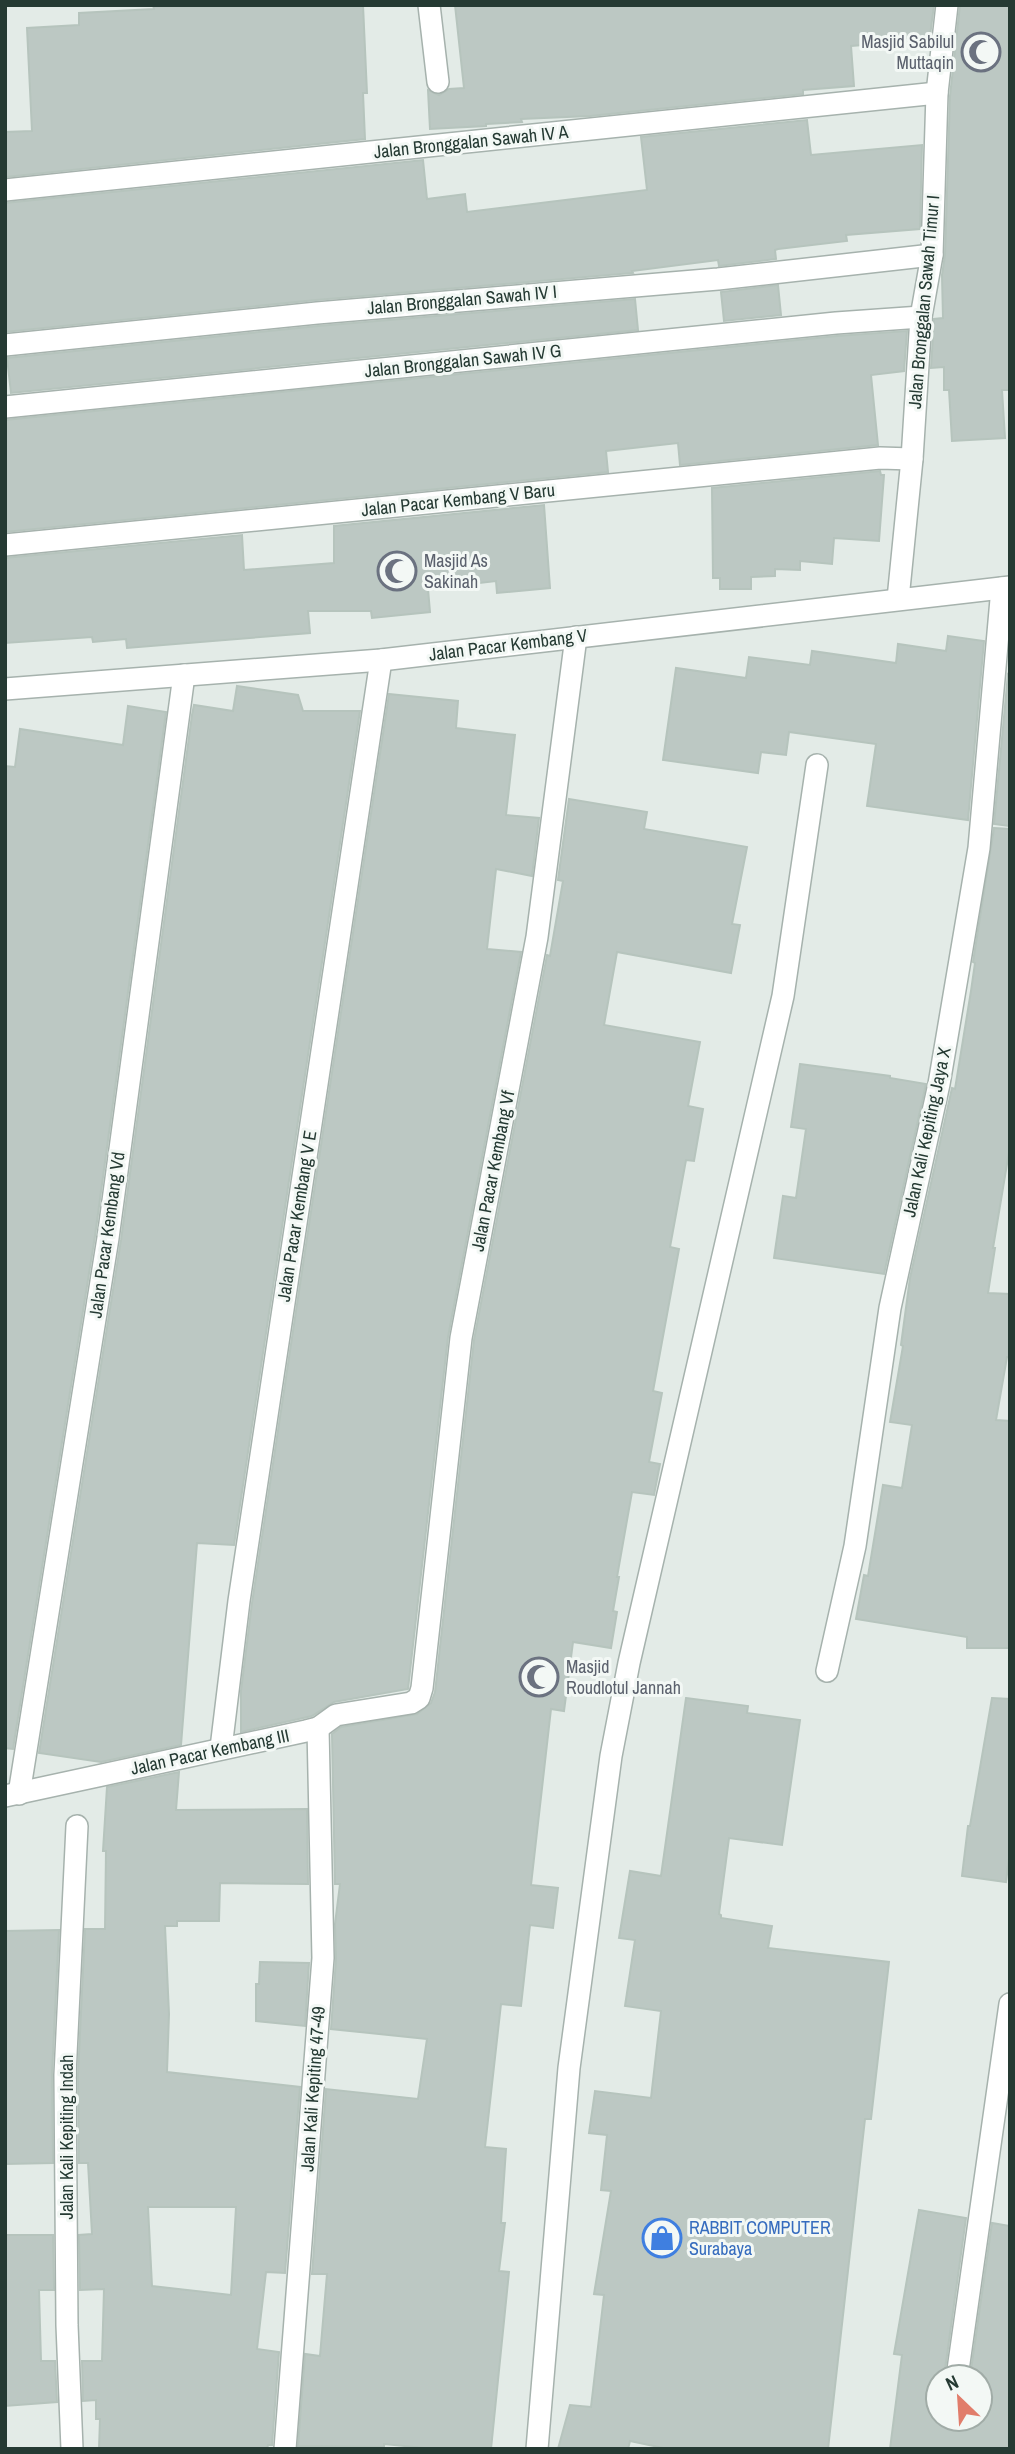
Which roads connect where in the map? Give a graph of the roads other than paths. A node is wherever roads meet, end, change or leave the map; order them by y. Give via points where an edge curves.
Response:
1 (429, 5) edge
2 (947, 5) edge
3 (438, 82) dead end
4 (937, 93) junction
5 (5, 190) edge
6 (925, 256) junction
7 (921, 317) junction
8 (5, 345) edge
9 (5, 407) edge
10 (912, 459) junction
11 (5, 545) edge
12 (1006, 588) edge
13 (898, 599) junction
14 (576, 637) junction
15 (381, 660) junction
16 (184, 675) junction
17 (6, 694) edge
18 (817, 765) dead end
19 (827, 1671) dead end
20 (411, 1703) joint
21 (318, 1728) junction
22 (221, 1748) junction
23 (12, 1795) edge
24 (77, 1826) dead end
25 (1010, 2004) edge
26 (959, 2363) edge
27 (72, 2449) edge
28 (285, 2449) edge
29 (537, 2449) edge

1 - 3 street
2 - 4 street, Jalan Bronggalan Sawah Timur I
4 - 5 street, Jalan Bronggalan Sawah IV A
4 - 6 street, Jalan Bronggalan Sawah Timur I
6 - 7 street, Jalan Bronggalan Sawah Timur I
6 - 8 street, Jalan Bronggalan Sawah IV I
7 - 9 street, Jalan Bronggalan Sawah IV G
7 - 10 street, Jalan Bronggalan Sawah Timur I
10 - 11 street, Jalan Pacar Kembang V Baru via 880,458
10 - 13 street, Jalan Bronggalan Sawah Timur I
12 - 13 street, Jalan Pacar Kembang V
12 - 19 street, Jalan Kali Kepiting Jaya X via 979,848 939,1084 890,1308 855,1546
13 - 14 street, Jalan Pacar Kembang V
14 - 15 street, Jalan Pacar Kembang V
14 - 20 street, Jalan Pacar Kembang Vf via 537,937 461,1338 422,1688
15 - 16 street, Jalan Pacar Kembang V
15 - 22 street, Jalan Pacar Kembang V E via 241,1587
16 - 17 street, Jalan Pacar Kembang V
16 - 23 street, Jalan Pacar Kembang Vd via 108,1238
18 - 29 street via 783,996 611,1756 569,2068
20 - 21 street, Jalan Pacar Kembang III via 336,1715
21 - 22 street, Jalan Pacar Kembang III
21 - 28 street, Jalan Kali Kepiting 47-49 via 323,1958
22 - 23 street, Jalan Pacar Kembang III
24 - 27 street, Jalan Kali Kepiting Indah via 65,2075
25 - 26 street

